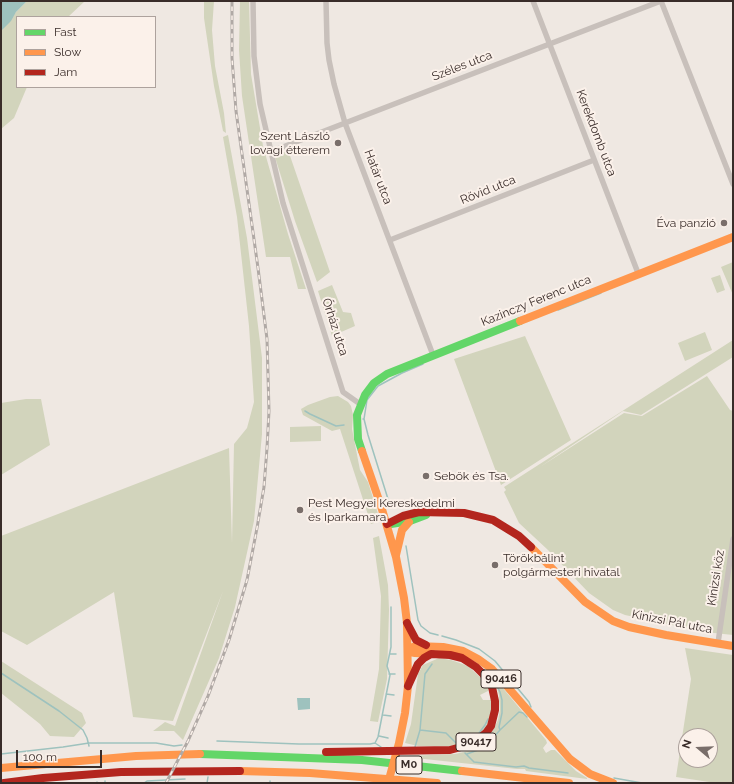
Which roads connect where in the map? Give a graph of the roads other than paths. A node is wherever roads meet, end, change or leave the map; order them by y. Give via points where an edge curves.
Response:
1 (253, 1) edge
2 (326, 1) edge
3 (533, 1) edge
4 (661, 1) edge
5 (549, 44) junction
6 (345, 123) junction
7 (270, 152) junction
8 (594, 160) junction
9 (733, 184) edge
10 (733, 237) edge
11 (390, 240) junction
12 (638, 273) junction
13 (433, 355) junction
14 (360, 404) junction
15 (381, 506) junction
16 (407, 519) junction
17 (387, 524) junction
18 (733, 539) edge
19 (396, 557) junction
20 (407, 623) junction
21 (718, 643) junction
22 (428, 646) junction
23 (733, 646) edge
24 (408, 650) junction
25 (431, 654) junction
26 (408, 686) junction
27 (302, 756) junction
28 (1, 768) edge
29 (369, 777) junction
30 (4, 783) edge
31 (387, 783) edge
32 (437, 783) edge
33 (569, 783) edge
34 (613, 783) edge

1 - 7 street, Őrház utca via 254,56
2 - 6 street, Határ utca via 329,60
3 - 5 street, Kerekdomb utca
4 - 5 street, Széles utca
4 - 9 street
5 - 6 street, Széles utca
5 - 8 street, Kerekdomb utca
6 - 7 street, Széles utca
6 - 11 street, Határ utca
7 - 14 street, Őrház utca via 283,203 343,392
8 - 11 street, Rövid utca
8 - 12 street, Kerekdomb utca
10 - 12 main road, Kazinczy Ferenc utca
11 - 13 street, Határ utca
12 - 13 main road, Kazinczy Ferenc utca
13 - 14 main road, Kazinczy Ferenc utca via 387,374 374,383
14 - 15 main road via 356,423 358,439
15 - 16 main road via 390,513
15 - 17 main road
16 - 17 main road, Kinizsi Pál utca
16 - 19 main road
16 - 21 main road, Kinizsi Pál utca via 419,512 442,512 464,513 493,520 519,536 571,590 613,621 666,635
17 - 19 main road
18 - 21 street, Kinizsi köz
19 - 20 main road
20 - 22 main road via 416,640
20 - 24 main road
21 - 23 main road, Kinizsi Pál utca
22 - 24 main road, 90416 via 416,646
22 - 34 main road, 90416 via 453,648 478,659 492,670 570,760 590,774
24 - 25 main road, 90417 via 412,653
24 - 26 main road
25 - 26 main road via 418,664
25 - 27 main road, 90417 via 462,658 476,667 488,681 494,695 495,710 491,726 479,740 463,748 450,750 315,752
26 - 31 main road via 399,743
27 - 28 main road, M0 via 136,756
27 - 33 main road, M0 via 362,760
29 - 30 main road, M0 via 186,770 121,772
29 - 31 main road
29 - 32 main road, M0

